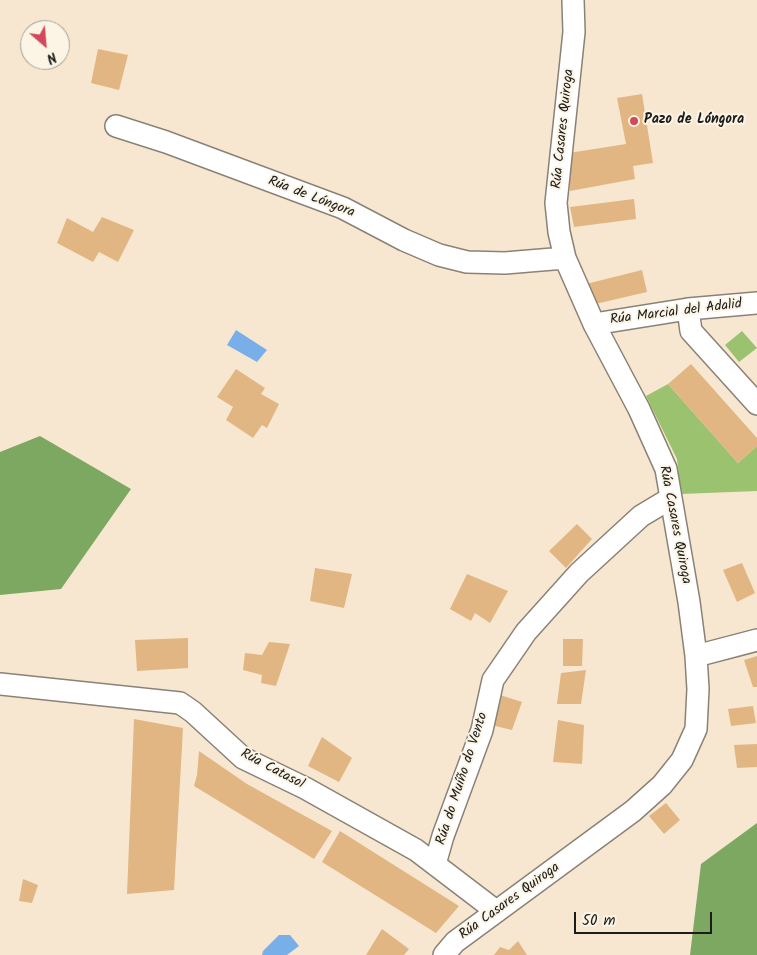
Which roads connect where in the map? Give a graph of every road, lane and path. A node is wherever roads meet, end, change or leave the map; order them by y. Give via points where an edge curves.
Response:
1 (573, 0) edge
2 (116, 126) dead end
3 (565, 258) junction
4 (757, 303) edge
5 (688, 309) junction
6 (594, 324) junction
7 (757, 404) edge
8 (672, 498) junction
9 (757, 640) edge
10 (696, 656) junction
11 (0, 684) edge
12 (435, 864) junction
13 (496, 911) junction
14 (444, 955) edge

1 - 3 street, Rúa Casares Quiroga via 574,32 556,202
2 - 3 street, Rúa de Lóngora via 343,208 439,255 467,262 505,263
3 - 6 street, Rúa Casares Quiroga
4 - 5 street, Rúa Marcial del Adalid
5 - 6 street, Rúa Marcial del Adalid
5 - 7 street via 691,331
6 - 8 street, Rúa Casares Quiroga via 640,409 666,469
8 - 10 street, Rúa Casares Quiroga
8 - 12 street, Rúa do Muíño do Vento via 641,516 579,574 526,632 493,680 482,730
9 - 10 street
10 - 13 street, Rúa Casares Quiroga via 696,728 682,760 662,785 619,821
11 - 12 street, Rúa Catasol via 180,703 243,758 305,788
12 - 13 street, Rúa Catasol
13 - 14 street, Rúa Casares Quiroga via 455,942

